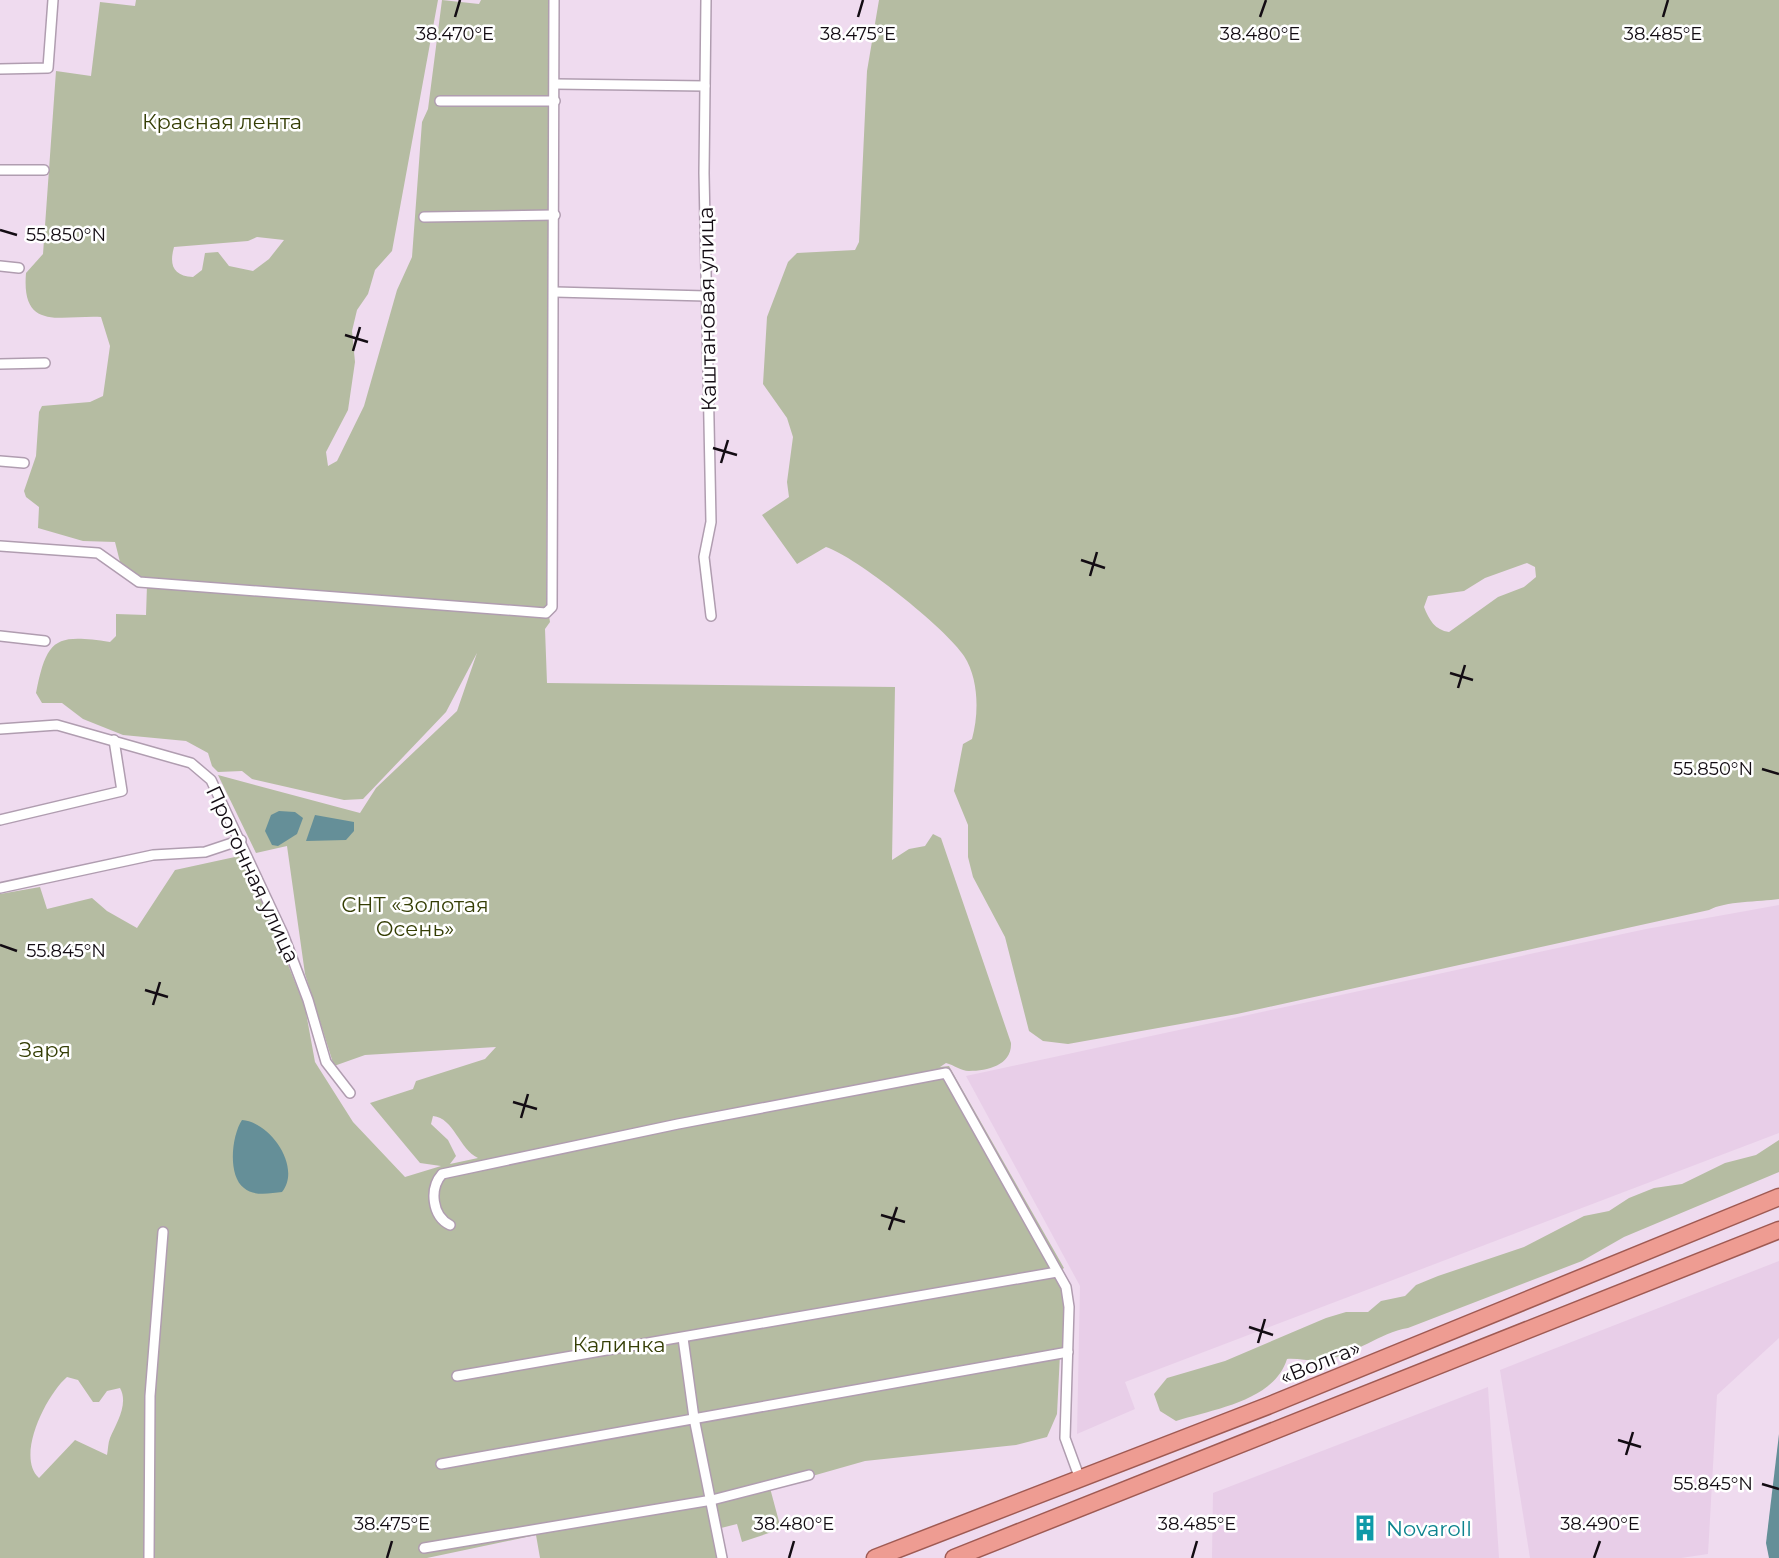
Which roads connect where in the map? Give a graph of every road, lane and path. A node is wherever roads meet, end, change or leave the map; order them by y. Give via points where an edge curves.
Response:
1 (53, 0) edge
2 (554, 0) edge
3 (706, 0) edge
4 (0, 69) edge
5 (555, 84) junction
6 (705, 86) junction
7 (440, 101) dead end
8 (555, 102) junction
9 (0, 170) edge
10 (44, 170) dead end
11 (555, 215) junction
12 (424, 217) dead end
13 (0, 266) edge
14 (19, 268) dead end
15 (555, 292) junction
16 (706, 296) junction
17 (45, 363) dead end
18 (0, 364) edge
19 (0, 461) edge
20 (24, 463) dead end
21 (0, 546) edge
22 (711, 616) dead end
23 (0, 636) edge
24 (45, 640) dead end
25 (0, 729) edge
26 (114, 740) junction
27 (0, 820) edge
28 (242, 840) junction
29 (0, 888) edge
30 (350, 1093) dead end
31 (1779, 1197) edge
32 (450, 1225) dead end
33 (1779, 1230) edge
34 (163, 1232) dead end
35 (1057, 1272) junction
36 (683, 1338) junction
37 (1068, 1352) junction
38 (457, 1376) dead end
39 (694, 1418) junction
40 (441, 1464) dead end
41 (809, 1475) dead end
42 (1080, 1479) junction
43 (712, 1500) junction
44 (424, 1548) dead end
45 (149, 1558) edge
46 (722, 1558) edge
47 (875, 1558) edge
48 (954, 1558) edge

1 - 4 street via 48,68
2 - 5 street
3 - 6 street, Каштановая улица
5 - 6 street
5 - 8 street
6 - 16 street, Каштановая улица
7 - 8 street
8 - 11 street
9 - 10 street
11 - 12 street
11 - 15 street
13 - 14 street
15 - 16 street
15 - 21 street via 552,607 546,613 139,582 97,553
16 - 22 street, Каштановая улица via 711,522 704,557
17 - 18 street
19 - 20 street
23 - 24 street
25 - 26 street, Прогонная улица via 57,725
26 - 27 street via 122,791
26 - 28 street, Прогонная улица via 191,763 202,771 219,791
28 - 29 street via 205,852 153,855
28 - 30 street, Прогонная улица via 308,1000 326,1062
31 - 42 highway, «Волга»
32 - 35 street via 435,1211 435,1188 442,1174 939,1072 950,1077
33 - 48 highway
34 - 45 street via 150,1396
35 - 36 street
35 - 37 street via 1066,1287 1069,1307
36 - 38 street
36 - 39 street
37 - 39 street
37 - 42 street via 1065,1438
39 - 40 street
39 - 43 street
41 - 43 street
42 - 47 highway, «Волга»
43 - 44 street
43 - 46 street

